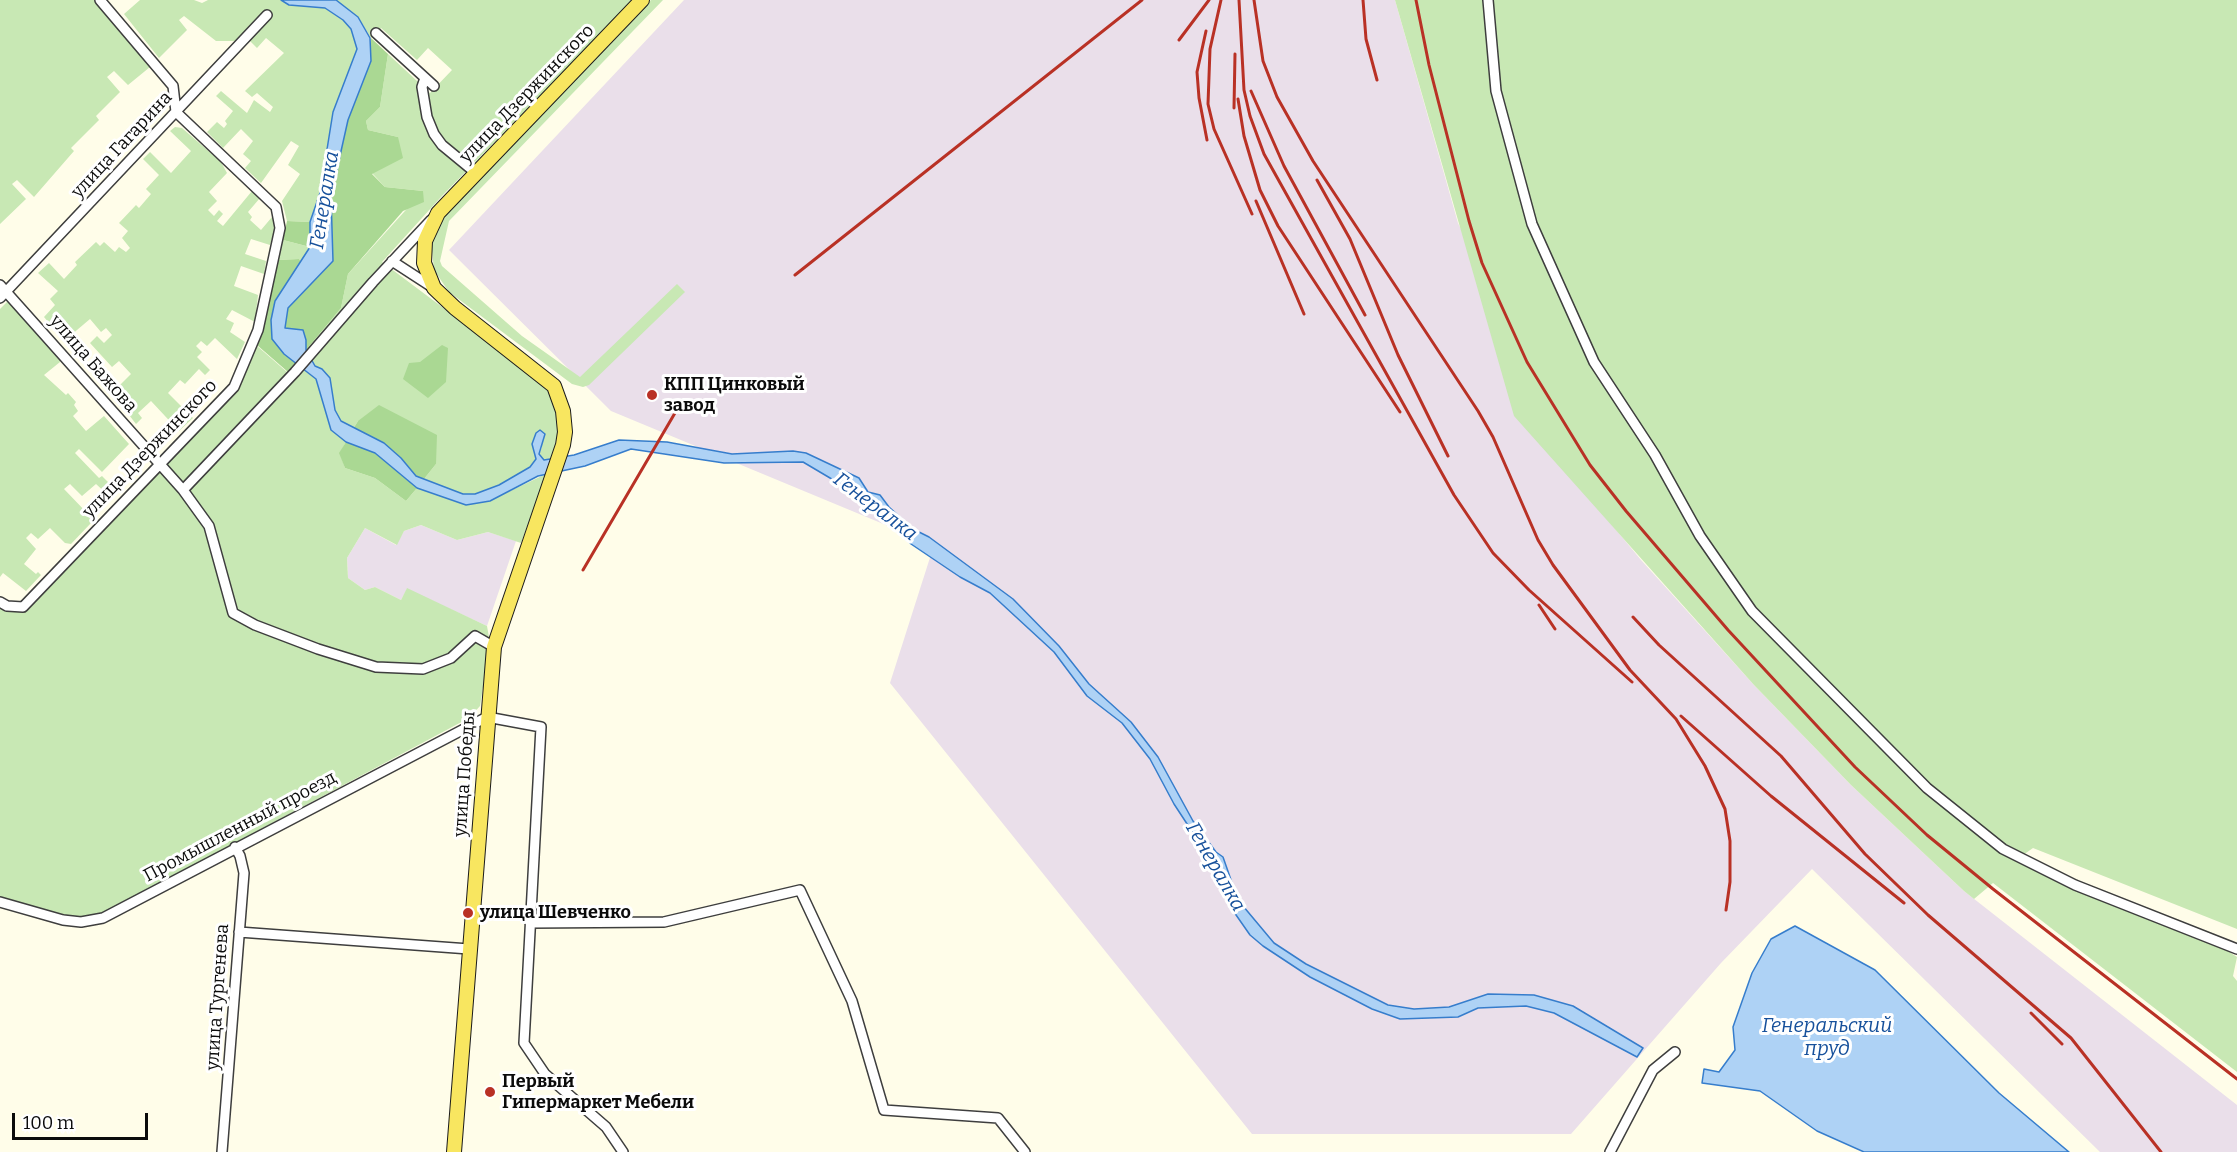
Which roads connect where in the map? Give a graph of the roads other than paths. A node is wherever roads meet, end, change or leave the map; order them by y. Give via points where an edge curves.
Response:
1 (100, 0) edge
2 (642, 0) edge
3 (1488, 0) edge
4 (267, 15) dead end
5 (376, 33) dead end
6 (425, 78) junction
7 (434, 87) dead end
8 (176, 112) junction
9 (476, 173) junction
10 (438, 213) junction
11 (392, 261) junction
12 (434, 288) junction
13 (2, 291) edge
14 (160, 465) junction
15 (183, 490) junction
16 (3, 604) edge
17 (494, 647) junction
18 (487, 717) junction
19 (235, 847) junction
20 (0, 902) edge
21 (530, 923) junction
22 (239, 932) junction
23 (469, 949) junction
24 (2237, 949) edge
25 (1675, 1052) dead end
26 (222, 1152) edge
27 (454, 1152) edge
28 (623, 1152) edge
29 (1025, 1152) edge
30 (1610, 1152) edge

1 - 8 street via 173,86
2 - 9 main road, улица Дзержинского
3 - 24 street via 1496,91 1532,224 1594,362 1655,455 1700,536 1752,611 1927,788 2002,849 2074,885
4 - 8 street, улица Гагарина
5 - 6 street
6 - 7 street
6 - 9 street via 422,87 434,134
8 - 13 street, улица Гагарина
8 - 14 street, улица Дзержинского via 276,207 280,228 258,330 234,387
9 - 10 main road, улица Дзержинского
10 - 11 street
10 - 12 main road, улица Дзержинского via 425,241 424,263
11 - 12 street
11 - 15 street via 295,372
12 - 17 main road, улица Победы via 554,386 564,411 563,445
13 - 14 street, улица Бажова
14 - 15 street, улица Бажова
14 - 16 street, улица Дзержинского via 23,607
15 - 17 street, улица Бажова via 209,526 233,613 255,625 376,667 423,669 451,658 475,636
17 - 18 main road, улица Победы
18 - 19 street, Промышленный проезд
18 - 21 street via 541,727
18 - 23 main road, улица Победы
19 - 20 street, Промышленный проезд via 103,918 63,920
19 - 22 street, улица Тургенева via 243,873
21 - 28 street via 524,1043 544,1074 606,1127
21 - 29 street via 664,922 800,890 852,1001 884,1110 998,1118
22 - 23 street
22 - 26 street, улица Тургенева
23 - 27 main road, улица Победы
25 - 30 street via 1653,1070

